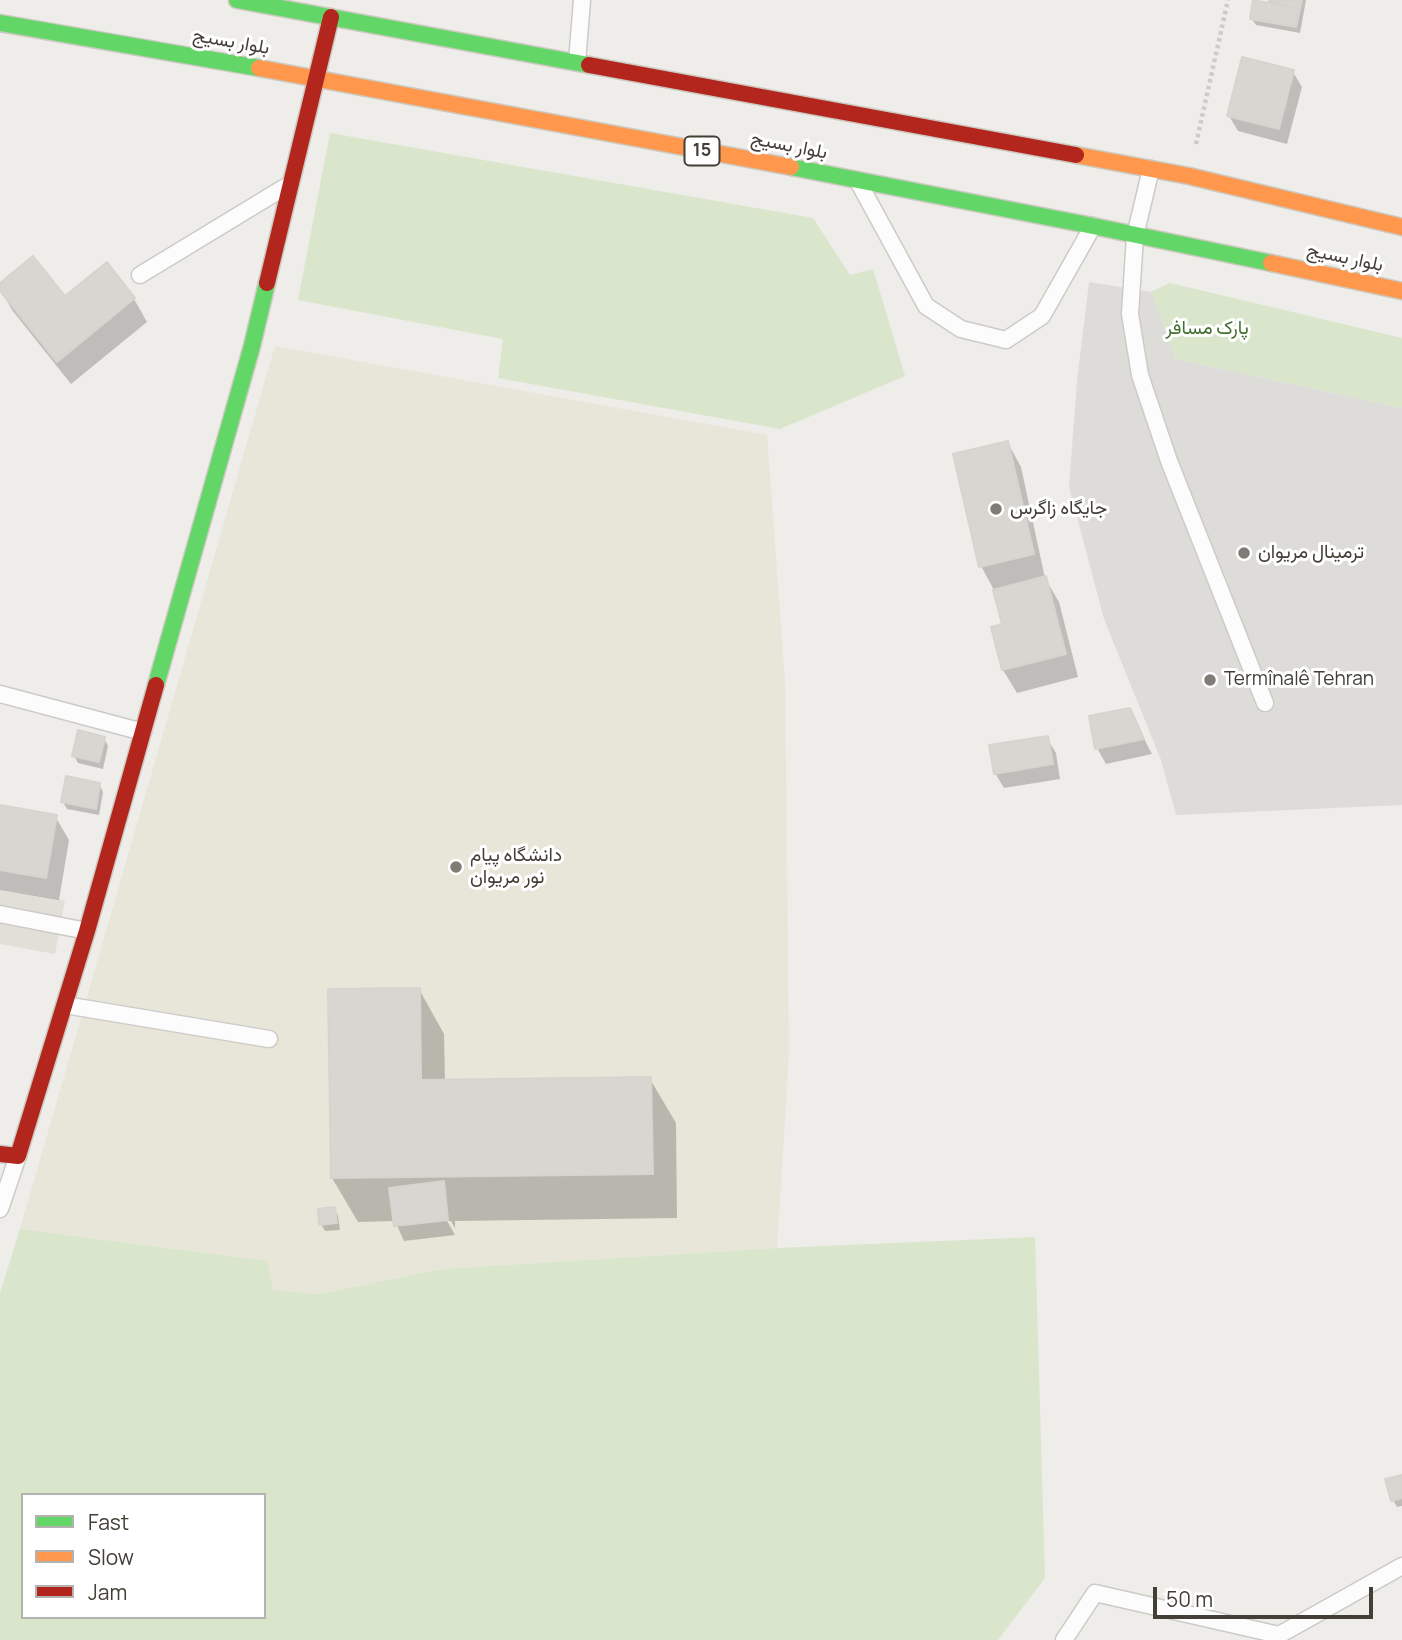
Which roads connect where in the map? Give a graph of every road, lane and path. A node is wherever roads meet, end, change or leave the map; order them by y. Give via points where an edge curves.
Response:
1 (237, 0) edge
2 (582, 0) edge
3 (1228, 0) edge
4 (331, 17) junction
5 (0, 23) edge
6 (577, 62) junction
7 (316, 78) junction
8 (1151, 169) junction
9 (1189, 176) junction
10 (857, 180) junction
11 (290, 184) junction
12 (1093, 226) junction
13 (1402, 227) edge
14 (1135, 236) junction
15 (140, 275) dead end
16 (1402, 291) edge
17 (0, 694) edge
18 (1265, 703) dead end
19 (143, 732) junction
20 (0, 915) edge
21 (87, 931) junction
22 (65, 1005) junction
23 (269, 1039) dead end
24 (0, 1154) edge
25 (18, 1156) junction
26 (0, 1209) edge
27 (1402, 1566) edge
28 (1279, 1637) edge
29 (1065, 1640) edge

1 - 4 main road
2 - 6 lane
3 - 9 path
4 - 6 main road
4 - 7 main road
5 - 7 main road, بلوار بسیج / 15
6 - 8 main road
7 - 10 main road, بلوار بسیج / 15
7 - 11 main road
8 - 9 main road
8 - 14 lane
9 - 13 main road
10 - 12 main road, بلوار بسیج / 15
10 - 12 lane via 926,306 961,329 1006,340 1042,316
11 - 15 lane
11 - 19 main road via 252,346
12 - 14 main road, بلوار بسیج / 15
14 - 16 main road, بلوار بسیج / 15
14 - 18 lane via 1130,314 1140,375 1169,461
17 - 19 lane
19 - 21 main road
20 - 21 lane
21 - 22 main road
22 - 23 lane
22 - 25 main road
24 - 25 main road
25 - 26 lane
27 - 28 lane
28 - 29 lane via 1095,1593

